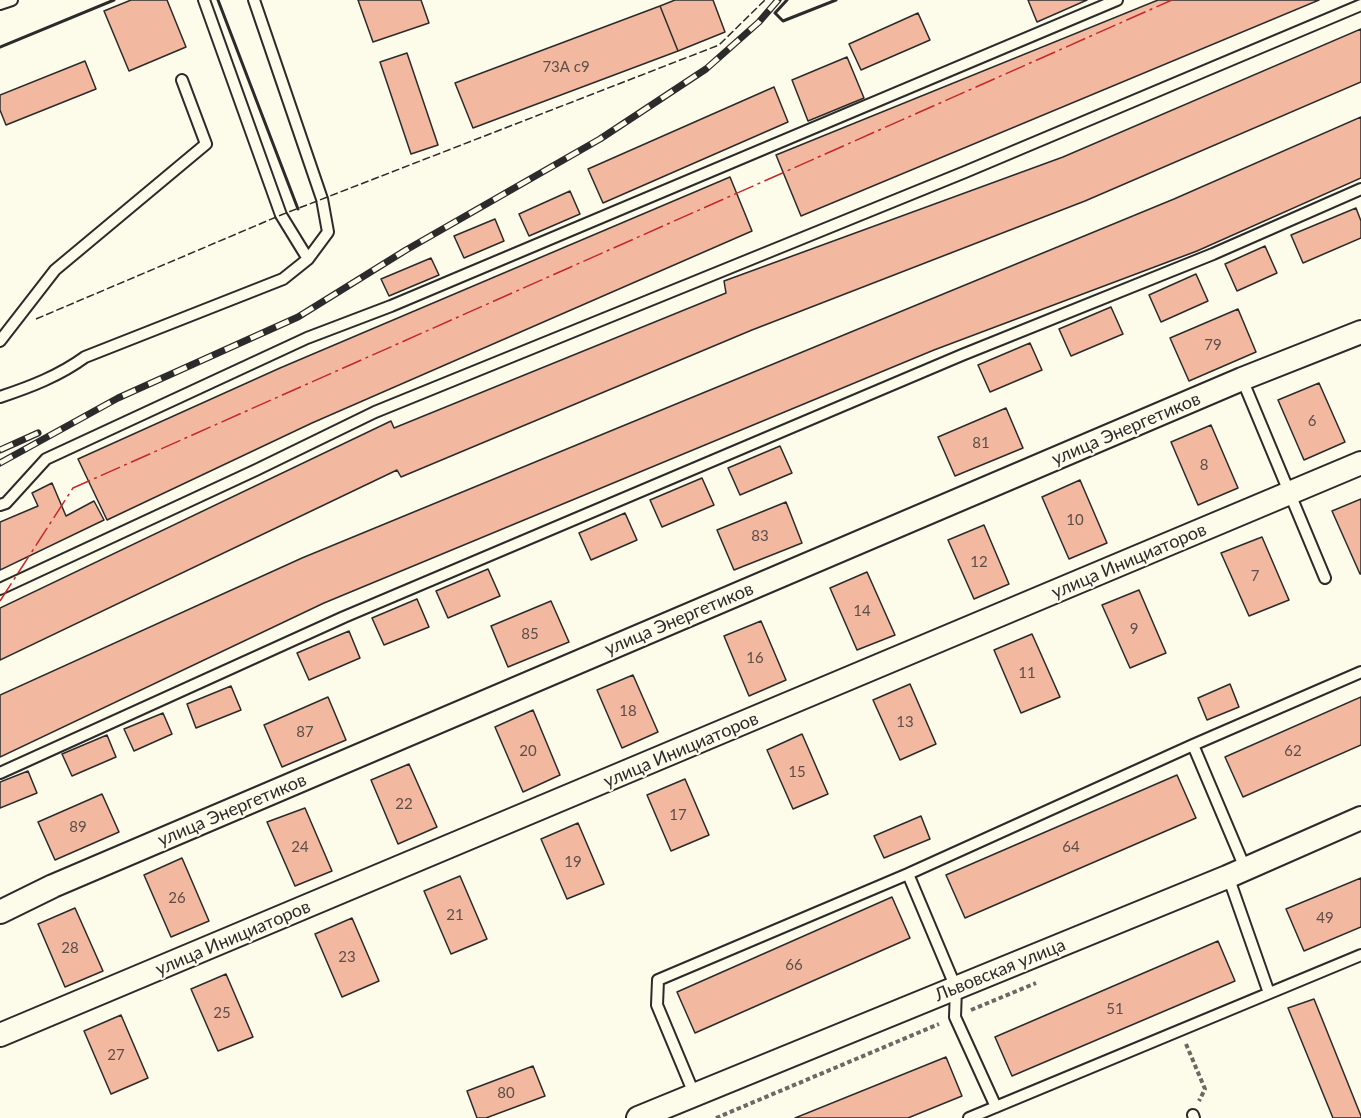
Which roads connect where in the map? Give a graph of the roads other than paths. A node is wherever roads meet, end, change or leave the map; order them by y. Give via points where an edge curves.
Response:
1 (12, 0) edge
2 (204, 0) edge
3 (254, 0) edge
4 (1117, 0) edge
5 (0, 4) edge
6 (1361, 5) edge
7 (182, 80) dead end
8 (1361, 189) edge
9 (308, 259) junction
10 (1361, 332) edge
11 (0, 342) edge
12 (1242, 379) junction
13 (0, 397) edge
14 (1361, 463) edge
15 (1291, 493) junction
16 (0, 505) edge
17 (1325, 578) dead end
18 (0, 589) edge
19 (1361, 672) edge
20 (1193, 745) junction
21 (0, 773) edge
22 (1361, 818) edge
23 (1236, 872) junction
24 (908, 874) junction
25 (0, 912) edge
26 (1361, 955) edge
27 (956, 988) junction
28 (1269, 993) junction
29 (0, 1035) edge
30 (695, 1096) junction
31 (996, 1107) junction
32 (638, 1118) edge
33 (969, 1118) edge

1 - 5 lane
2 - 9 lane via 281,215
3 - 9 lane via 322,199 328,232
4 - 16 lane via 307,338 46,459
6 - 18 lane via 965,172 375,412
7 - 11 lane via 206,144 55,270
8 - 21 lane via 344,617
9 - 13 lane via 283,279 85,357 38,384
10 - 12 street, улица Энергетиков
12 - 15 lane
12 - 25 street, улица Энергетиков
14 - 15 street, улица Инициаторов
15 - 17 lane
15 - 29 street, улица Инициаторов
19 - 20 lane
20 - 23 lane
20 - 24 lane
22 - 23 street, Львовская улица
23 - 27 street, Львовская улица
23 - 28 lane
24 - 27 lane
24 - 30 lane via 658,980 657,1005
26 - 28 lane
27 - 30 street, Львовская улица
27 - 31 lane via 955,1017
28 - 31 lane
30 - 32 street, Львовская улица
31 - 33 lane

